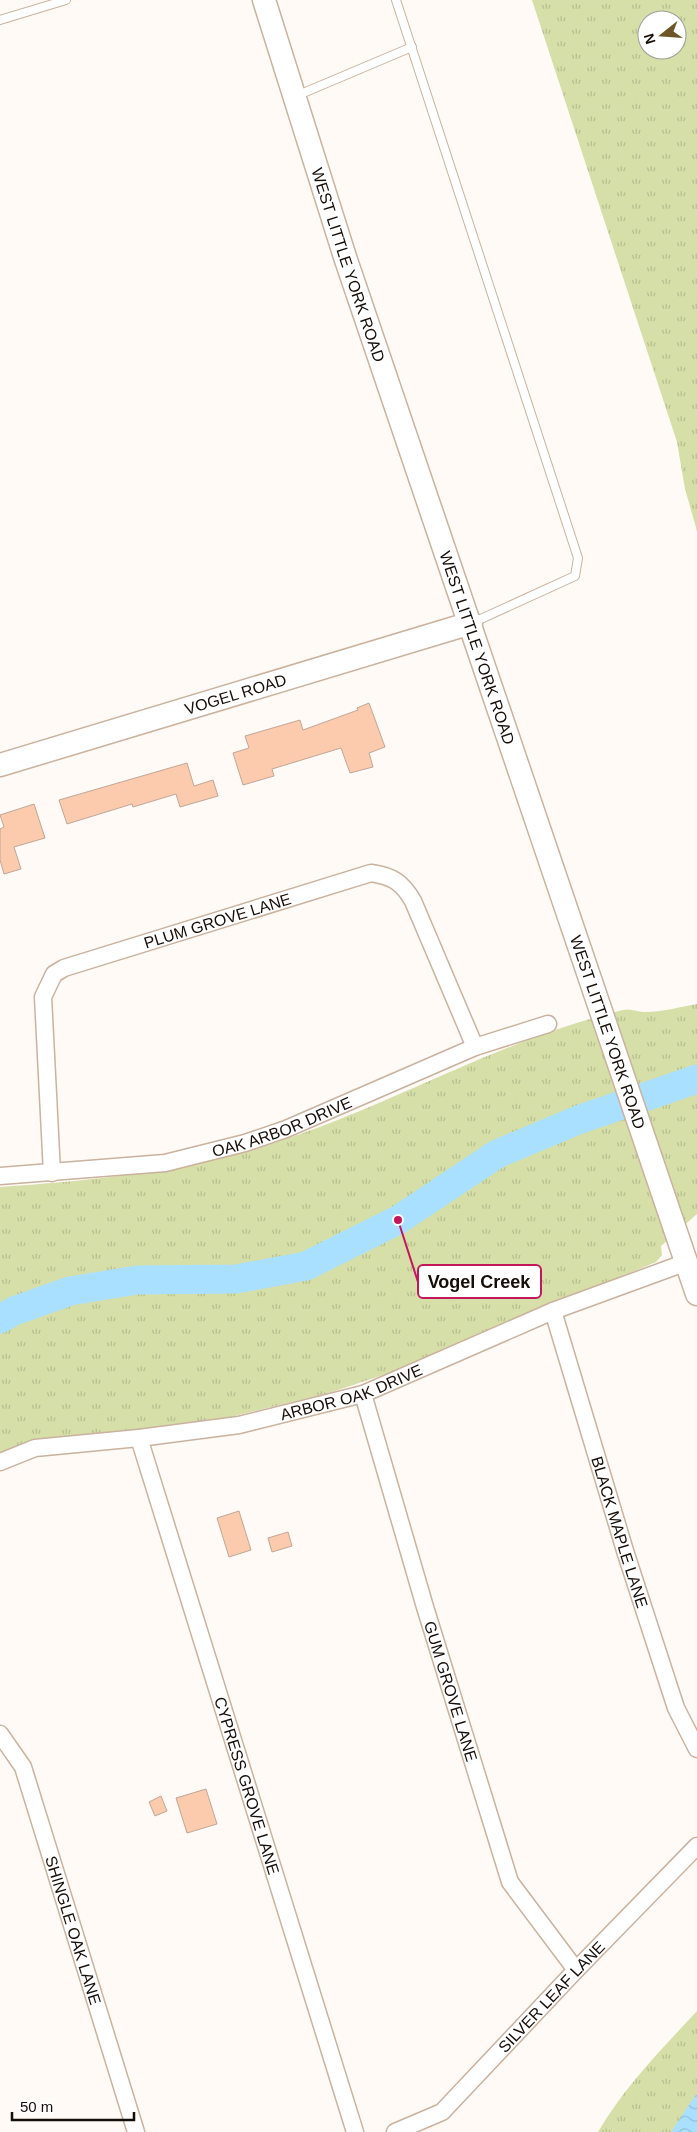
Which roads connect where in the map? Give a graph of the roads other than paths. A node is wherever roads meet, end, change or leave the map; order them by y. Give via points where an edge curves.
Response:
1 (66, 0) edge
2 (264, 0) edge
3 (396, 0) edge
4 (0, 20) edge
5 (412, 47) junction
6 (296, 96) junction
7 (471, 623) junction
8 (0, 765) edge
9 (548, 1024) dead end
10 (475, 1047) junction
11 (52, 1173) junction
12 (0, 1176) edge
13 (687, 1262) junction
14 (697, 1294) edge
15 (553, 1311) junction
16 (363, 1394) junction
17 (139, 1438) junction
18 (0, 1462) edge
19 (0, 1734) edge
20 (697, 1749) edge
21 (697, 1846) edge
22 (576, 1970) junction
23 (136, 2132) edge
24 (356, 2132) edge
25 (395, 2132) edge

1 - 4 lane
2 - 6 street, WEST LITTLE YORK ROAD
3 - 5 lane
5 - 6 lane
5 - 7 lane via 578,558 575,576
6 - 7 street, WEST LITTLE YORK ROAD via 346,257
7 - 8 street, VOGEL ROAD
7 - 13 street, WEST LITTLE YORK ROAD
9 - 10 street, OAK ARBOR DRIVE
10 - 11 street, OAK ARBOR DRIVE via 286,1129 246,1143 165,1163
10 - 11 street, PLUM GROVE LANE via 405,887 390,876 371,873 64,968 54,974 43,997
11 - 12 street, OAK ARBOR DRIVE
13 - 14 street, WEST LITTLE YORK ROAD
13 - 15 street, ARBOR OAK DRIVE
15 - 16 street, ARBOR OAK DRIVE
15 - 20 street, BLACK MAPLE LANE via 673,1699
16 - 17 street, ARBOR OAK DRIVE via 239,1425
16 - 22 street, GUM GROVE LANE via 510,1882
17 - 18 street, ARBOR OAK DRIVE via 35,1448
17 - 24 street, CYPRESS GROVE LANE
19 - 23 street, SHINGLE OAK LANE via 23,1767
21 - 22 street, SILVER LEAF LANE
22 - 25 street, SILVER LEAF LANE via 442,2112

